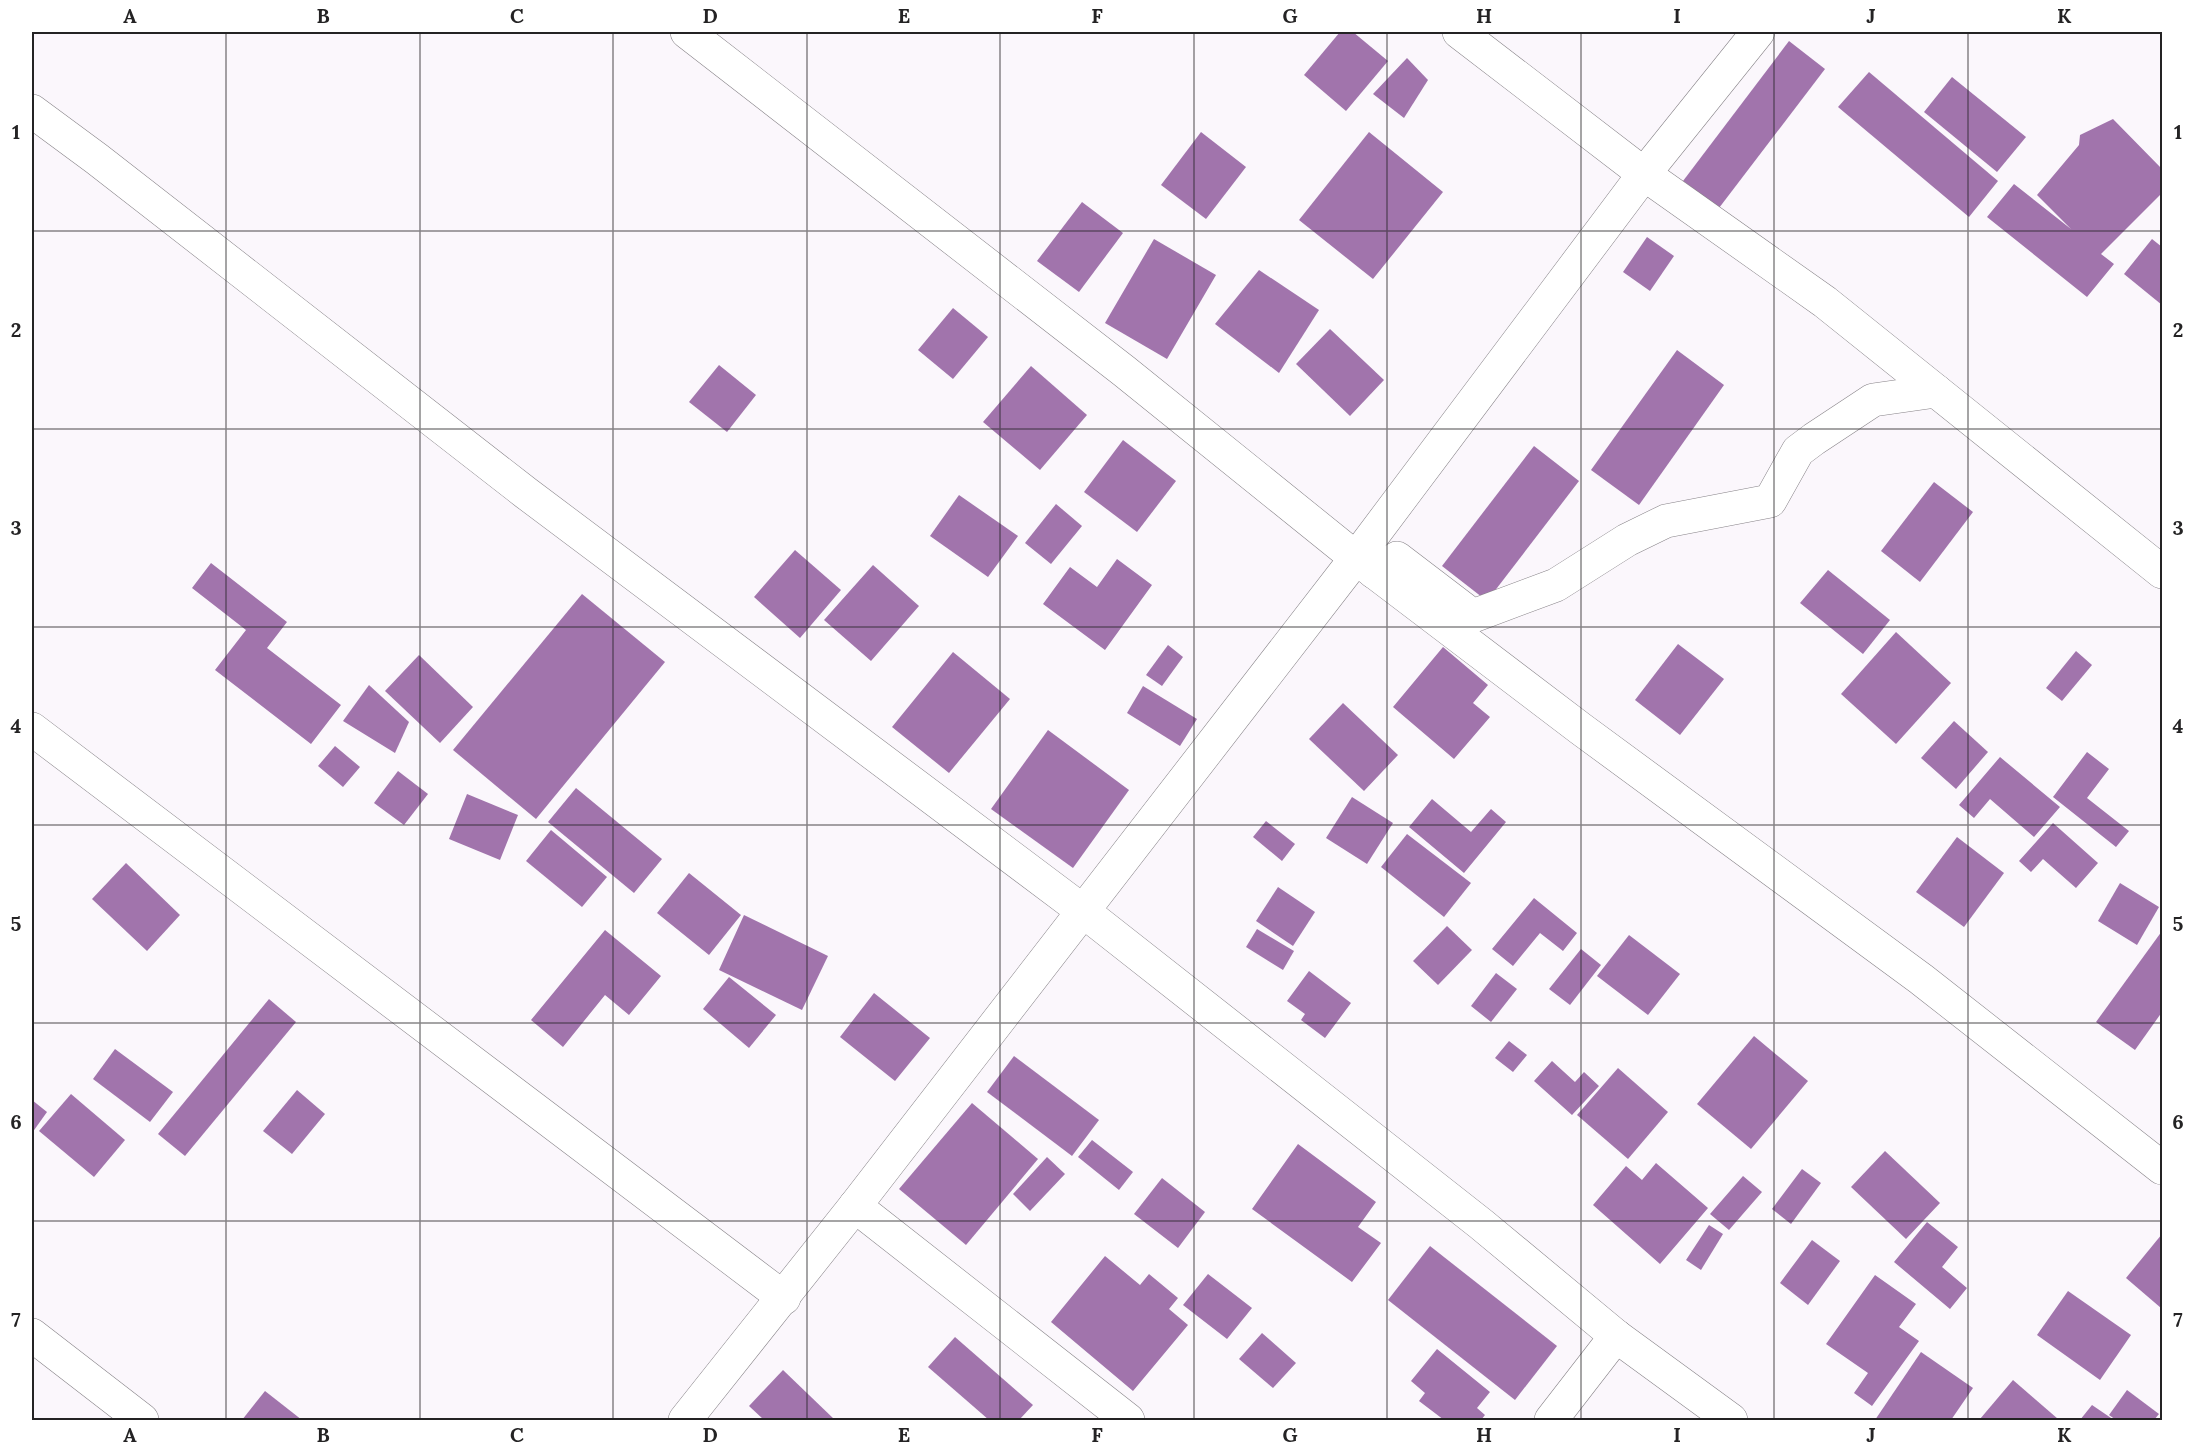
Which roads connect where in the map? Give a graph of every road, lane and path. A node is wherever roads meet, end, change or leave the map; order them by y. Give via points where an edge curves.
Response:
1 (687, 32) edge
2 (1459, 32) edge
3 (1758, 32) edge
4 (32, 111) edge
5 (1644, 174) junction
6 (1936, 391) junction
7 (1365, 565) junction
8 (2163, 572) edge
9 (32, 729) edge
10 (1083, 911) junction
11 (2163, 1168) edge
12 (855, 1206) junction
13 (784, 1298) junction
14 (32, 1335) edge
15 (1616, 1336) junction
16 (142, 1420) edge
17 (685, 1420) edge
18 (1128, 1420) edge
19 (1551, 1420) edge
20 (1731, 1420) edge

1 - 7 street via 1124,371
2 - 5 street
3 - 5 street
4 - 10 street via 535,500
5 - 6 street via 1824,302
5 - 7 street
6 - 7 street via 1873,400 1814,439 1798,451 1770,501 1666,521 1627,540 1556,585 1473,616 1397,558
6 - 8 street
7 - 10 street
7 - 11 street via 1921,979
9 - 13 street
10 - 12 street
10 - 15 street via 1481,1224
12 - 13 street
12 - 18 street
13 - 17 street
14 - 16 street
15 - 19 street
15 - 20 street

